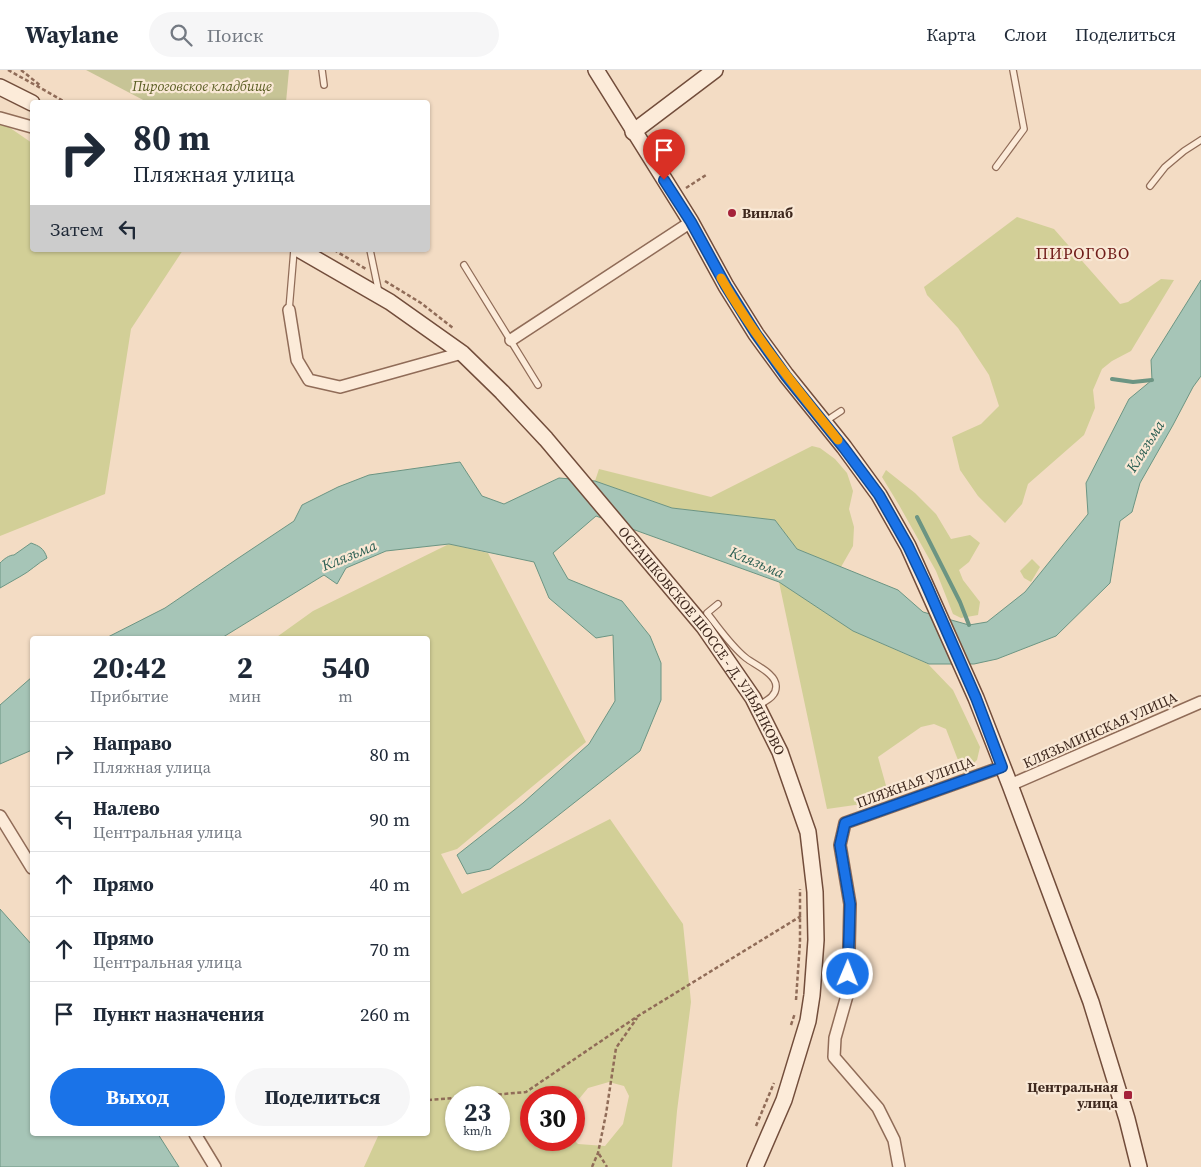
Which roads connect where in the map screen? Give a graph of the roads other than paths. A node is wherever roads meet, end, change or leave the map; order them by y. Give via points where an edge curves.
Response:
1 (322, 70) edge
2 (596, 70) edge
3 (715, 70) edge
4 (1013, 70) edge
5 (324, 85) dead end
6 (0, 86) edge
7 (39, 100) edge
8 (0, 118) edge
9 (30, 126) edge
10 (633, 132) junction
11 (1201, 140) edge
12 (996, 167) dead end
13 (1150, 186) dead end
14 (691, 222) junction
15 (294, 252) edge
16 (304, 252) edge
17 (370, 252) edge
18 (464, 265) dead end
19 (379, 295) junction
20 (289, 310) joint
21 (511, 340) junction
22 (462, 352) junction
23 (538, 384) dead end
24 (841, 411) dead end
25 (824, 423) junction
26 (718, 604) dead end
27 (1201, 702) edge
28 (757, 706) junction
29 (1002, 767) junction
30 (1010, 785) junction
31 (0, 816) edge
32 (30, 865) edge
33 (196, 1136) edge
34 (215, 1167) edge
35 (755, 1167) edge
36 (898, 1167) edge
37 (1140, 1167) edge

1 - 5 lane
2 - 10 street
3 - 10 street
4 - 12 lane via 1024,129
6 - 7 street
8 - 9 street
10 - 14 street
11 - 13 lane via 1165,167
14 - 21 street
14 - 25 street via 756,334
15 - 20 lane
16 - 19 street, ОСТАШКОВСКОЕ ШОССЕ - Д. УЛЬЯНКОВО
17 - 19 lane
18 - 21 lane
19 - 22 street, ОСТАШКОВСКОЕ ШОССЕ - Д. УЛЬЯНКОВО
20 - 22 street via 297,360 309,380 317,382 340,387
21 - 23 lane
22 - 28 street, ОСТАШКОВСКОЕ ШОССЕ - Д. УЛЬЯНКОВО via 546,439 704,627
24 - 25 lane
25 - 29 street via 879,495 908,546 976,698
26 - 28 lane via 707,613 739,651 775,681 772,697
27 - 30 street, КЛЯЗЬМИНСКАЯ УЛИЦА
28 - 35 street, ОСТАШКОВСКОЕ ШОССЕ - Д. УЛЬЯНКОВО via 780,752 808,832 815,892 816,940 808,1021 784,1100
29 - 30 street
29 - 36 street, ПЛЯЖНАЯ УЛИЦА via 845,823 840,845 850,904 848,992 835,1038 834,1057 878,1108 894,1140
30 - 37 street via 1091,1002
31 - 32 street
33 - 34 street

